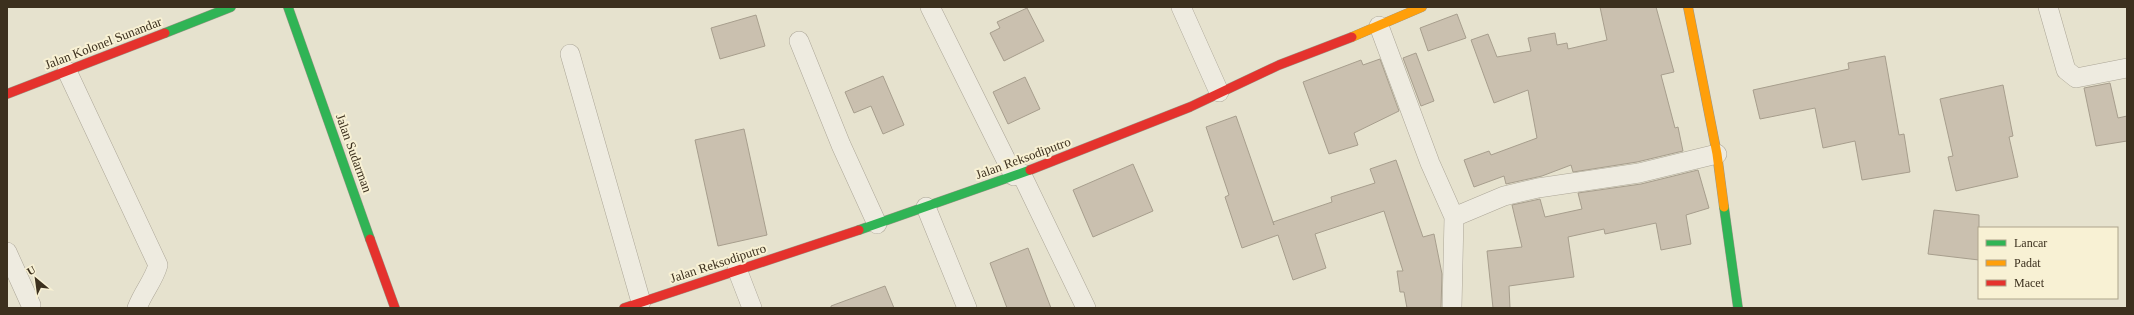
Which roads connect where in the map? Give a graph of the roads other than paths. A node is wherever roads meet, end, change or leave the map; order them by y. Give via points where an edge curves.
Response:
1 (231, 7) edge
2 (288, 7) edge
3 (930, 7) edge
4 (1181, 7) edge
5 (1688, 7) edge
6 (2048, 7) edge
7 (1418, 8) edge
8 (1380, 26) junction
9 (799, 41) dead end
10 (570, 54) dead end
11 (2127, 68) edge
12 (67, 71) junction
13 (1219, 92) junction
14 (7, 94) edge
15 (1717, 154) junction
16 (1018, 175) junction
17 (926, 206) junction
18 (1454, 217) junction
19 (877, 224) junction
20 (7, 252) edge
21 (737, 269) junction
22 (31, 305) dead end
23 (633, 305) edge
24 (137, 308) edge
25 (395, 308) edge
26 (752, 308) edge
27 (967, 308) edge
28 (1086, 308) edge
29 (1452, 308) edge
30 (1738, 308) edge

1 - 12 street, Jalan Kolonel Sunandar
2 - 25 street, Jalan Sudarman
3 - 16 street
4 - 13 street
5 - 15 street
6 - 11 street via 2065,66 2072,76 2076,78
7 - 8 street, Jalan Reksodiputro
8 - 13 street, Jalan Reksodiputro
8 - 18 street via 1430,163
9 - 19 street via 841,145
10 - 23 street
12 - 14 street, Jalan Kolonel Sunandar
12 - 24 street via 158,264 156,275 147,285
13 - 16 street, Jalan Reksodiputro via 1190,107
15 - 18 street via 1639,173 1538,188 1504,196
15 - 30 street
16 - 17 street, Jalan Reksodiputro
16 - 28 street
17 - 19 street, Jalan Reksodiputro
17 - 27 street
18 - 29 street
19 - 21 street, Jalan Reksodiputro
20 - 22 street
21 - 23 street, Jalan Reksodiputro
21 - 26 street

